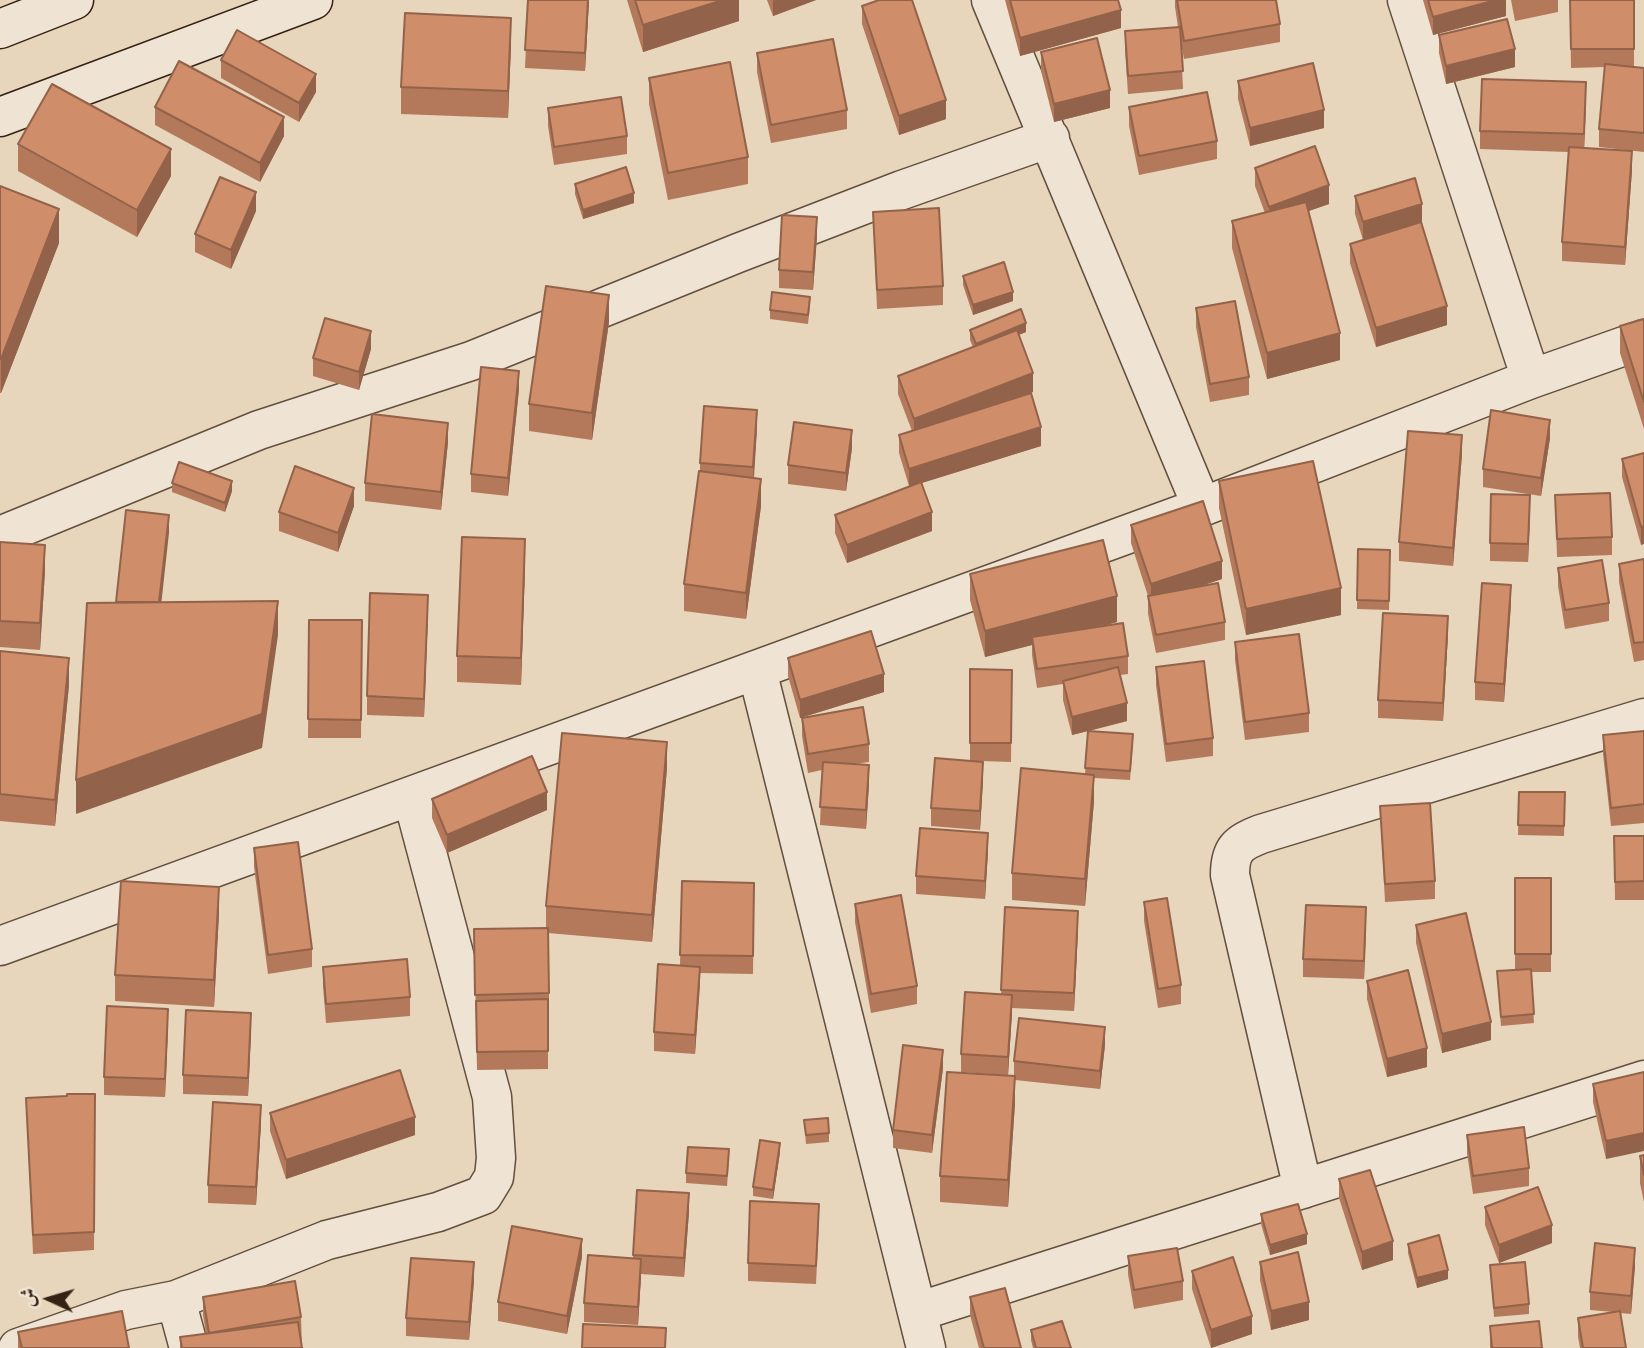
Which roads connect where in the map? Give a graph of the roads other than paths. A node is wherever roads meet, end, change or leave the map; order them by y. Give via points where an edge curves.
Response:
1 (74, 0) edge
2 (313, 0) edge
3 (990, 0) edge
4 (1407, 0) edge
5 (0, 29) edge
6 (0, 117) edge
7 (1050, 138) junction
8 (1644, 339) edge
9 (1531, 379) junction
10 (1202, 508) junction
11 (0, 536) edge
12 (757, 670) junction
13 (1644, 718) edge
14 (412, 796) junction
15 (0, 946) edge
16 (1644, 1080) edge
17 (1303, 1189) junction
18 (176, 1300) junction
19 (917, 1312) junction
20 (18, 1348) edge
21 (189, 1348) edge
22 (926, 1348) edge

1 - 5 street
2 - 6 street
3 - 7 street
4 - 9 street
7 - 10 street
7 - 11 street via 851,209 471,361 259,430
8 - 9 street
9 - 10 street
10 - 12 street
12 - 14 street
12 - 19 street
13 - 17 street via 1261,834 1233,851 1230,876
14 - 15 street
14 - 18 street via 492,1097 494,1177 483,1195 438,1212 327,1240
16 - 17 street
17 - 19 street
18 - 20 street via 126,1310
18 - 21 street
19 - 22 street

